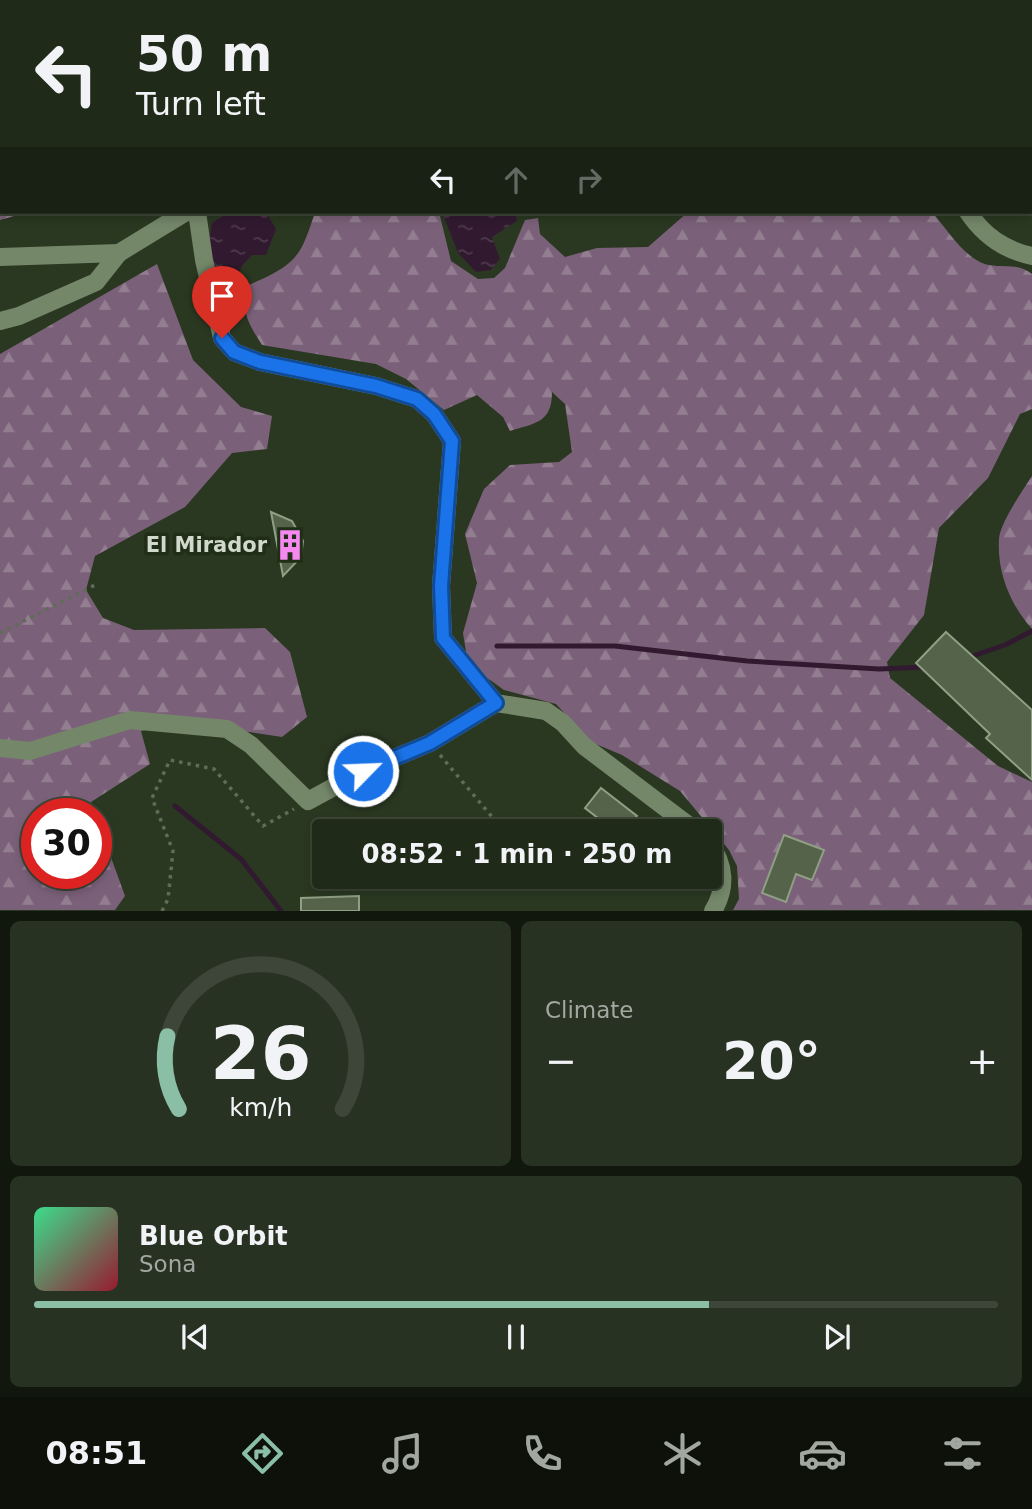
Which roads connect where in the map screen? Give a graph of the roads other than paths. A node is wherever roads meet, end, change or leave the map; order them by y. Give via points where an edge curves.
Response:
1 (183, 214) edge
2 (197, 214) edge
3 (970, 214) edge
4 (119, 253) junction
5 (0, 257) edge
6 (1032, 257) edge
7 (0, 321) edge
8 (496, 703) junction
9 (0, 748) edge
10 (680, 819) edge
11 (722, 871) edge
12 (713, 911) edge

1 - 4 street
2 - 8 street via 227,347 260,362 417,399 452,441 441,586 443,638
3 - 6 street via 985,234 1008,251
4 - 5 street
4 - 7 street via 96,282
8 - 9 street via 430,743 308,801 251,745 227,729 130,720 30,751
8 - 10 street via 546,711
11 - 12 street via 722,892

